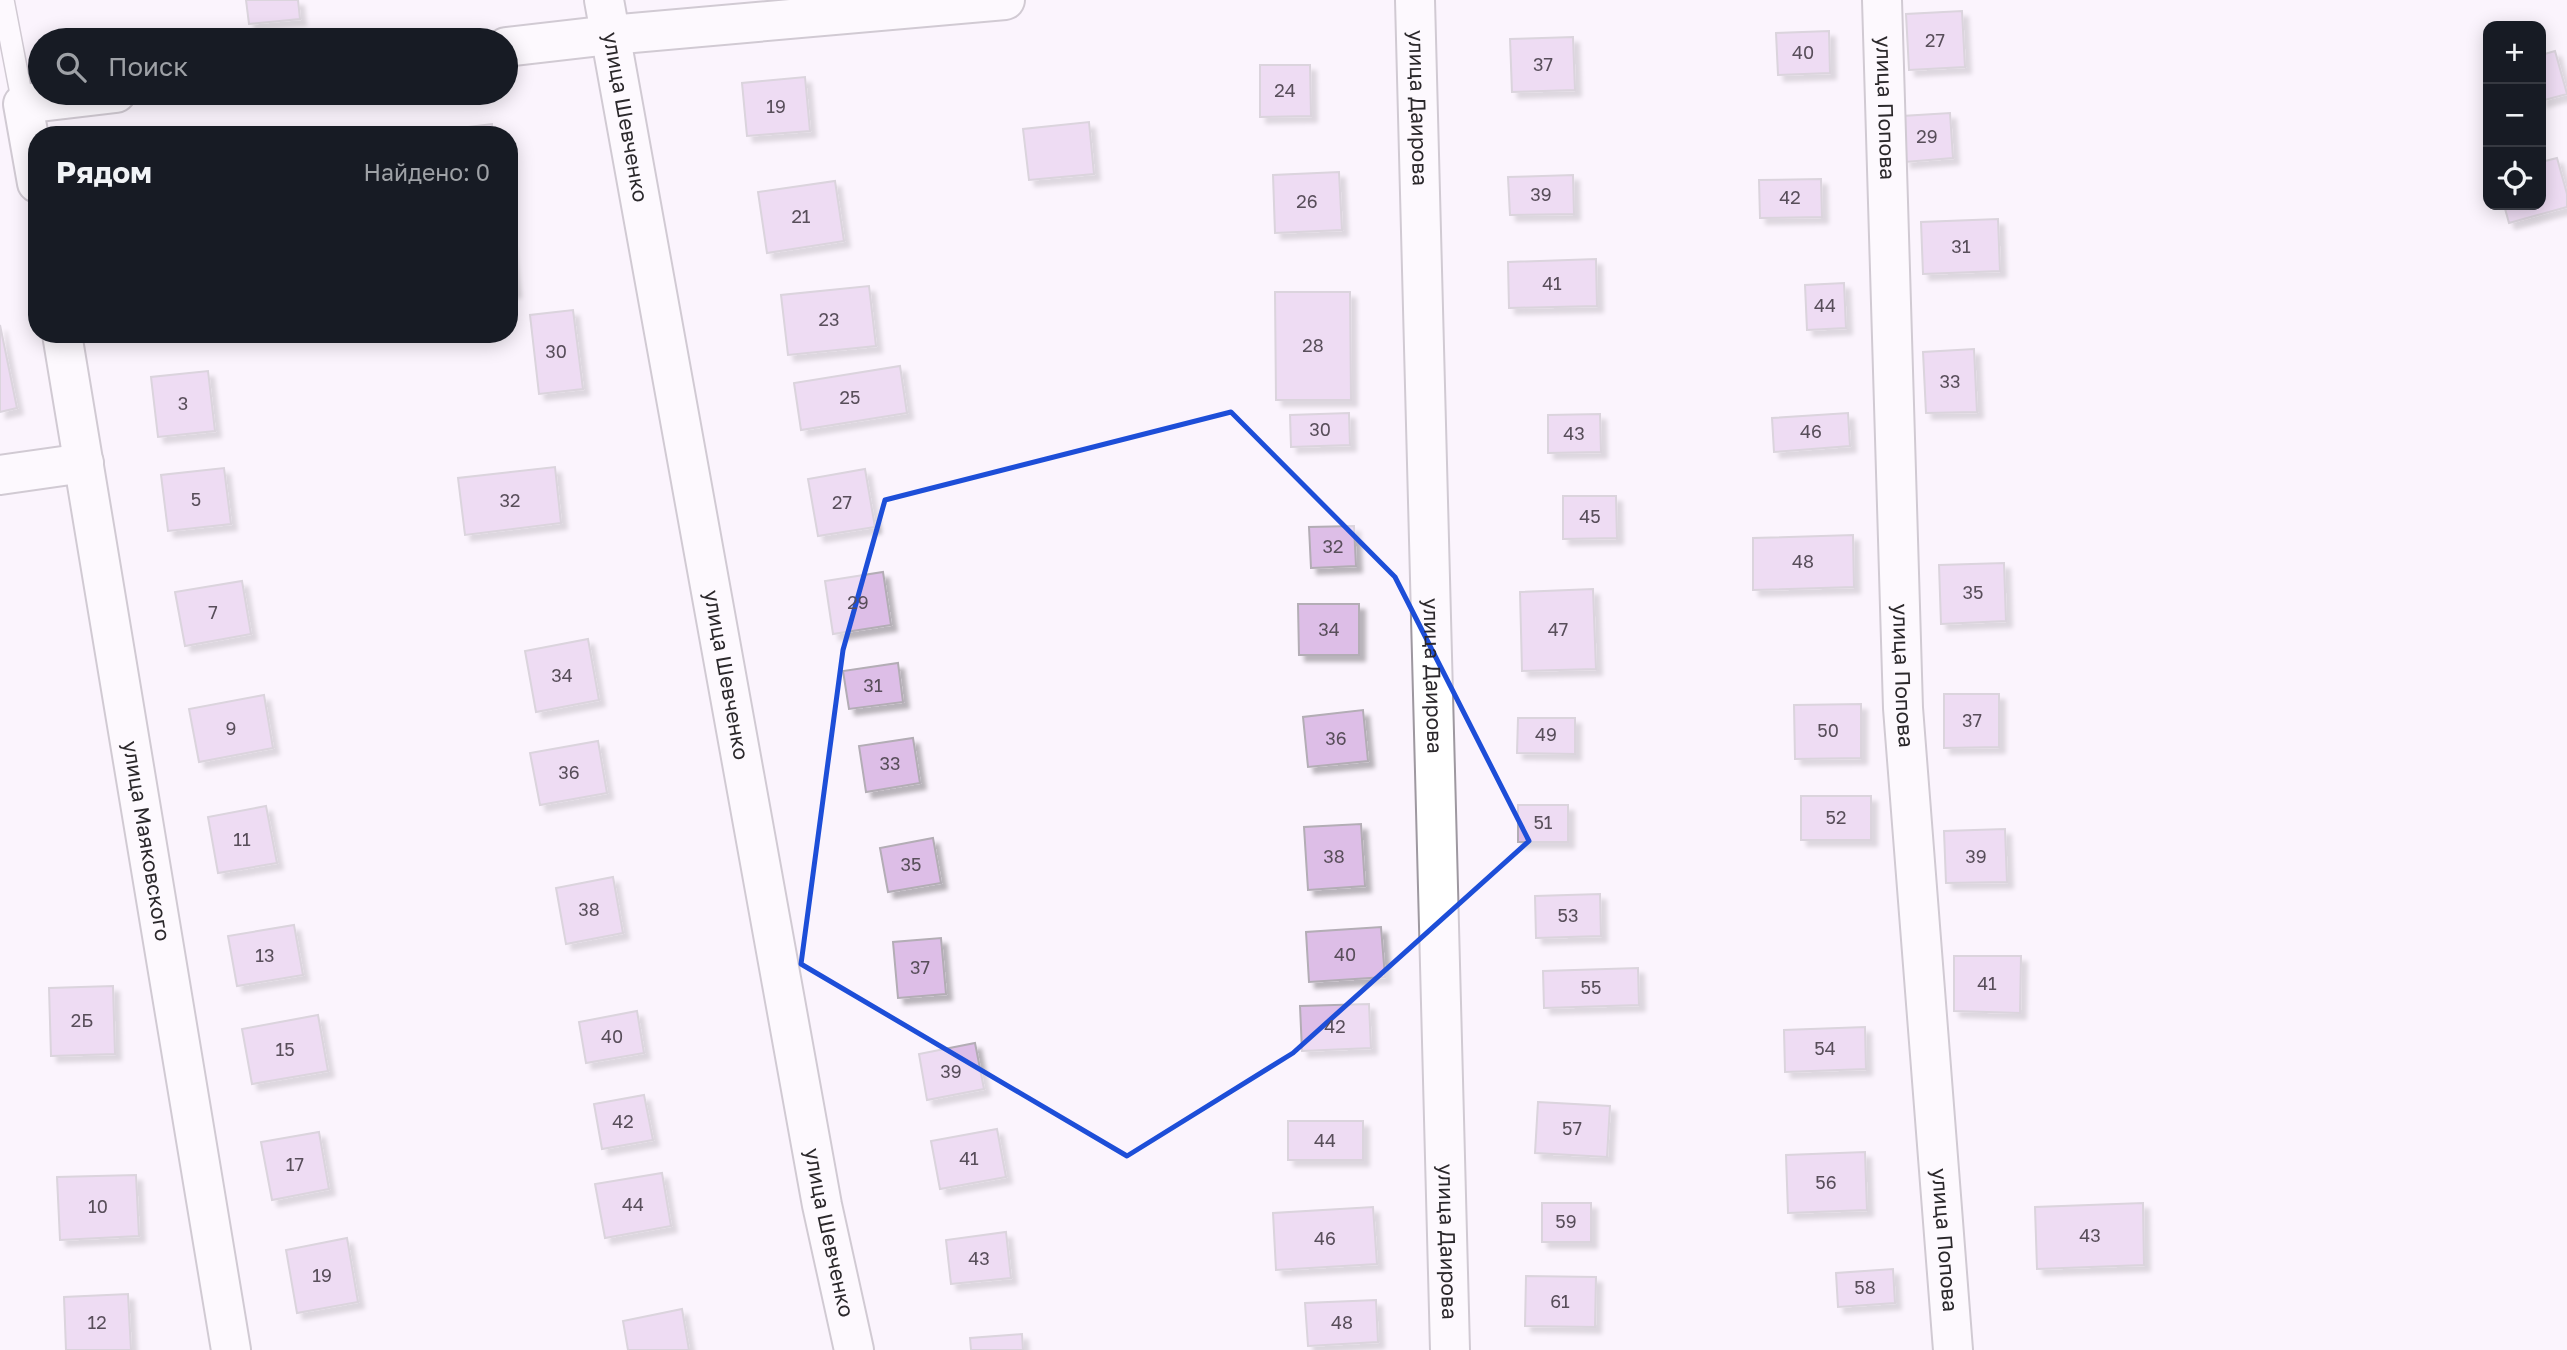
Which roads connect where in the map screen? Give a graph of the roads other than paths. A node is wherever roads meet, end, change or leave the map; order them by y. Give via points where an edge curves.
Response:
1 (3, 0) edge
2 (1005, 0) edge
3 (1415, 0) edge
4 (1882, 0) edge
5 (607, 17) edge
6 (518, 43) edge
7 (28, 103) edge
8 (23, 104) junction
9 (28, 132) edge
10 (64, 343) edge
11 (84, 463) junction
12 (0, 475) edge
13 (232, 1350) edge
14 (854, 1350) edge
15 (1450, 1350) edge
16 (1953, 1350) edge

1 - 8 lane
2 - 5 street
3 - 15 street, улица Даирова
4 - 16 street, улица Попова via 1903,708
5 - 6 street
5 - 14 street, улица Шевченко via 822,1205
7 - 8 street
8 - 9 street
10 - 11 street, улица Маяковского
11 - 12 street
11 - 13 street, улица Маяковского

